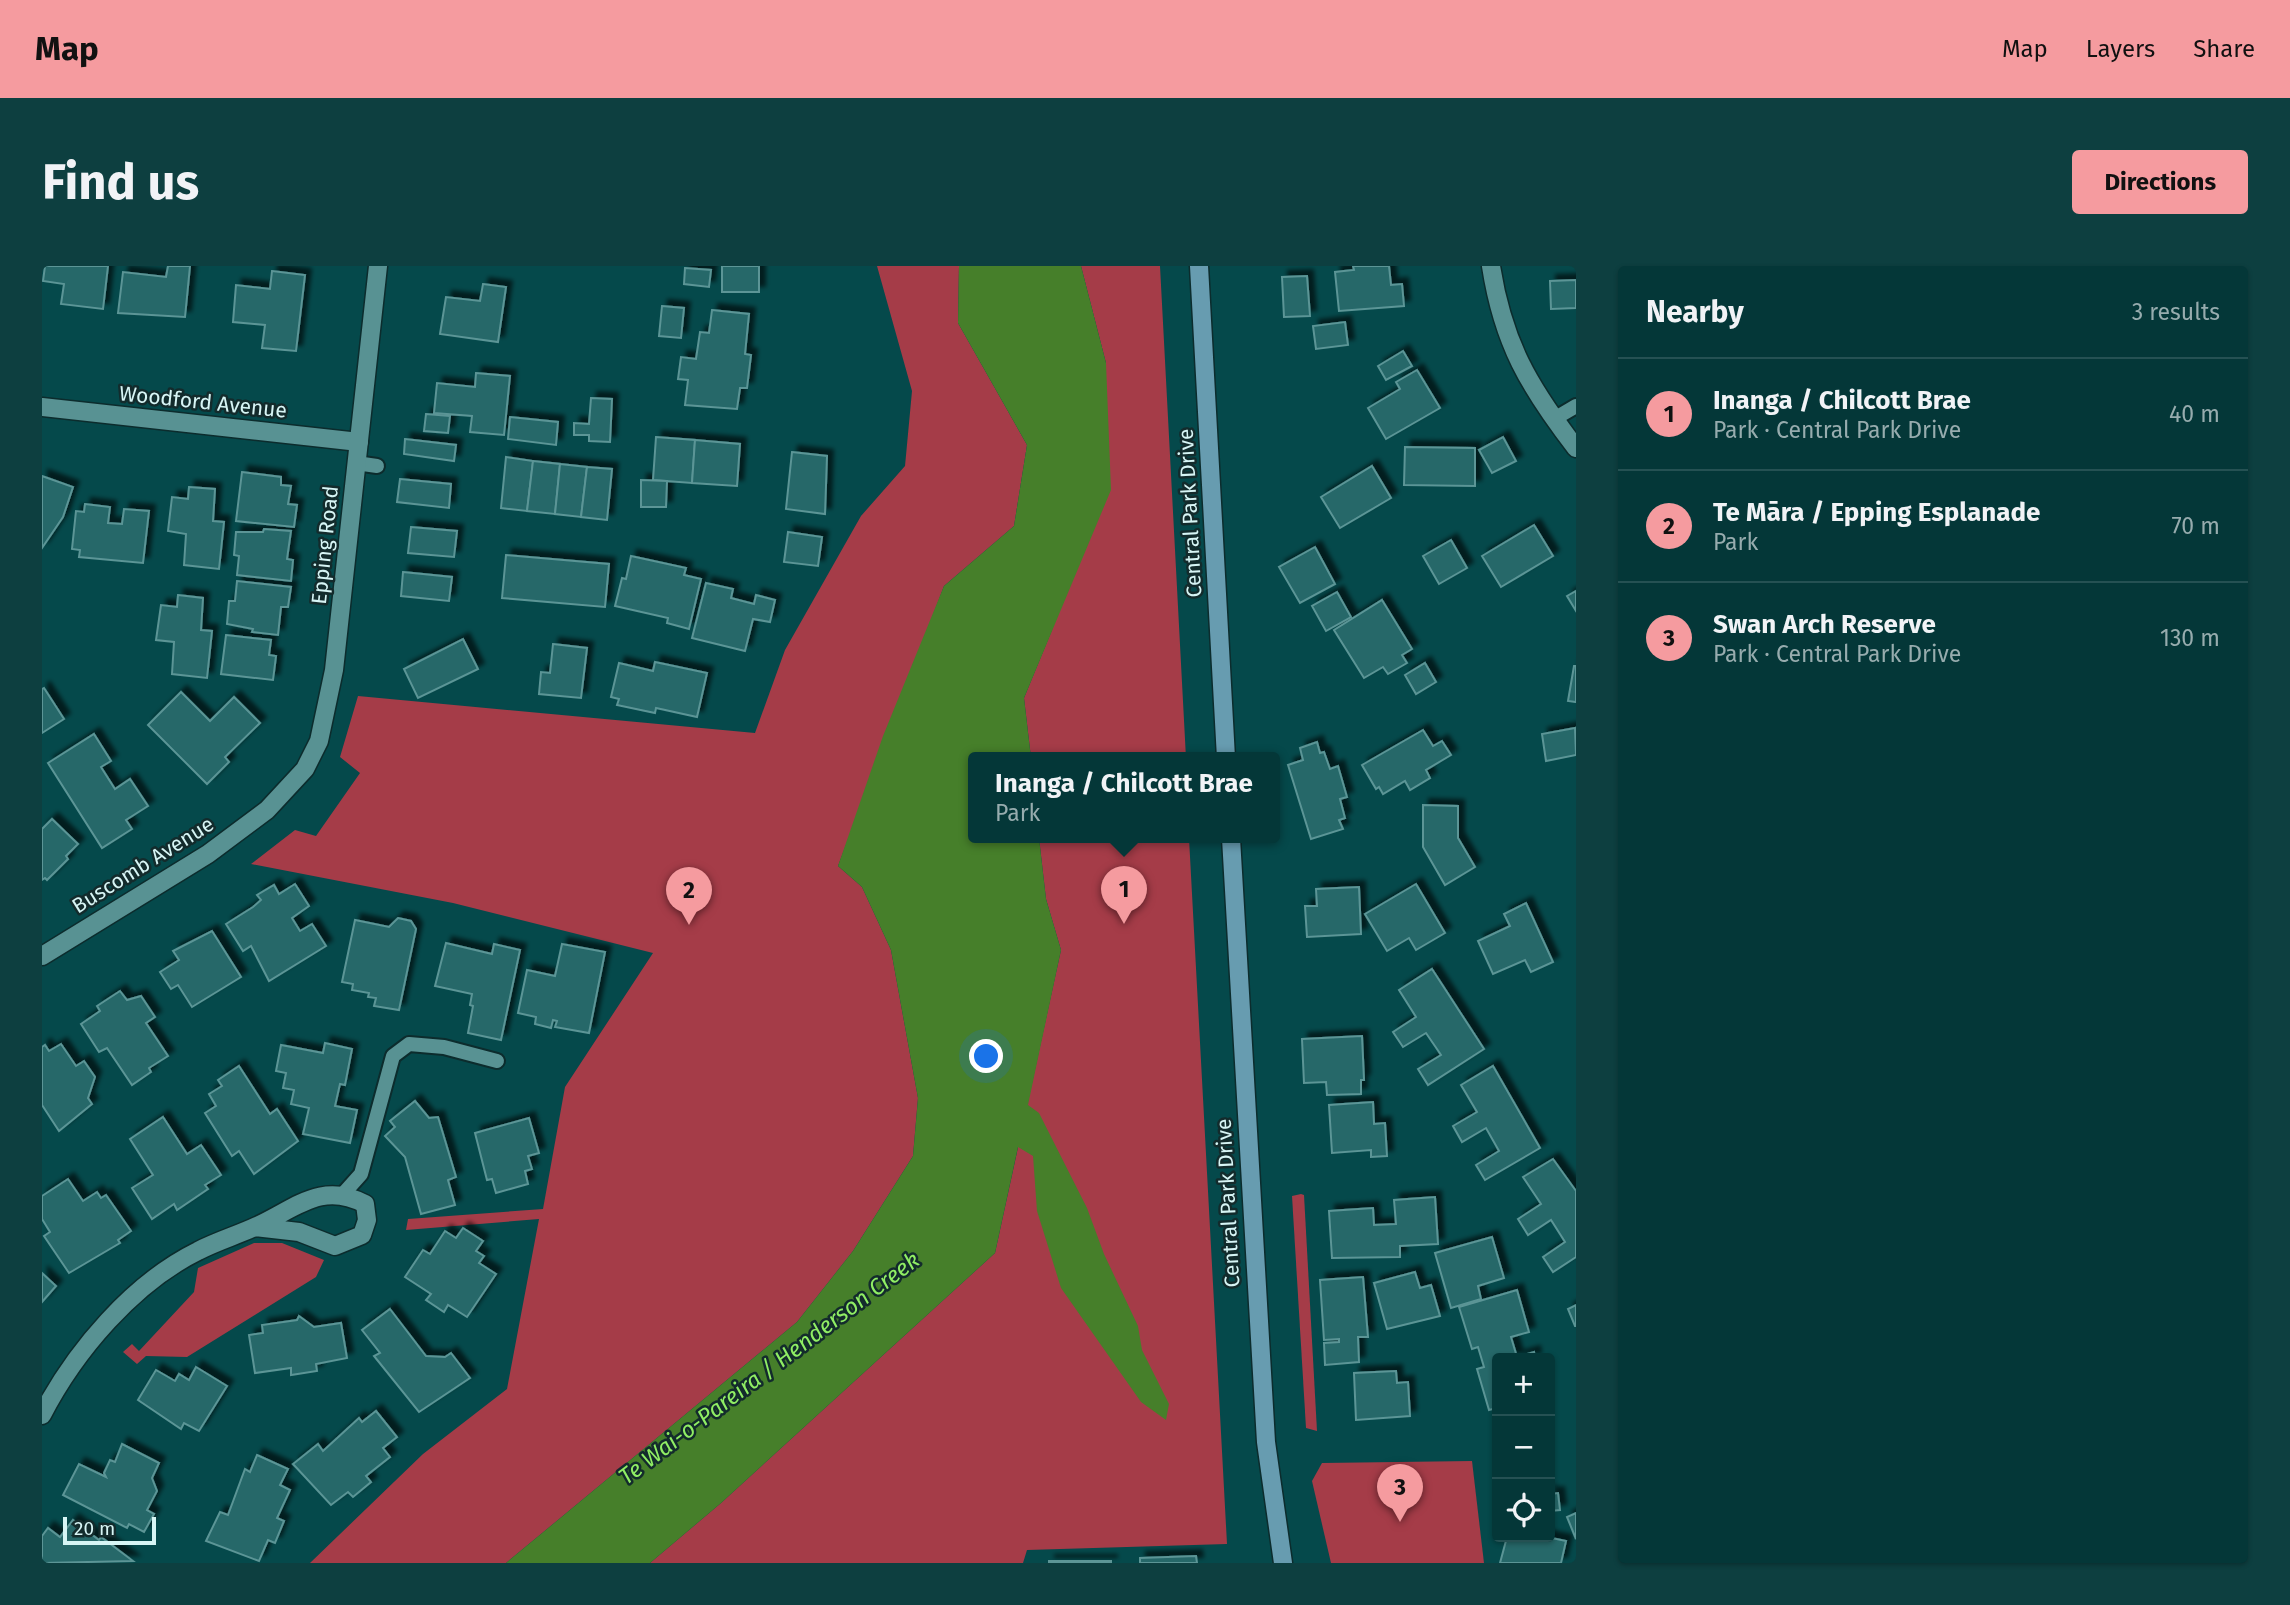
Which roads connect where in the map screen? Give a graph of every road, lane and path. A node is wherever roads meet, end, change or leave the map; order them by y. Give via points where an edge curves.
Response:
1 (378, 266) edge
2 (1199, 266) edge
3 (1491, 266) edge
4 (1576, 406) edge
5 (42, 407) edge
6 (1554, 419) junction
7 (359, 442) junction
8 (1576, 447) edge
9 (356, 463) junction
10 (377, 466) dead end
11 (1226, 752) edge
12 (267, 810) joint
13 (1231, 843) edge
14 (42, 956) edge
15 (497, 1060) dead end
16 (344, 1193) junction
17 (256, 1227) junction
18 (42, 1415) edge
19 (1283, 1563) edge

1 - 7 street, Epping Road
2 - 11 main road, Central Park Drive
3 - 6 street via 1512,349 1536,396
4 - 6 lane
5 - 7 street, Woodford Avenue
6 - 8 street
7 - 9 street, Epping Road
9 - 10 lane
9 - 12 street, Epping Road via 334,670 319,741 304,769
12 - 14 street, Buscomb Avenue via 208,854
13 - 19 main road, Central Park Drive via 1266,1442
15 - 16 lane via 409,1044 393,1056 362,1174
16 - 17 street via 316,1197
16 - 17 street via 365,1204 367,1220 362,1235 335,1246 299,1232
17 - 18 street via 197,1251 149,1283 104,1328

